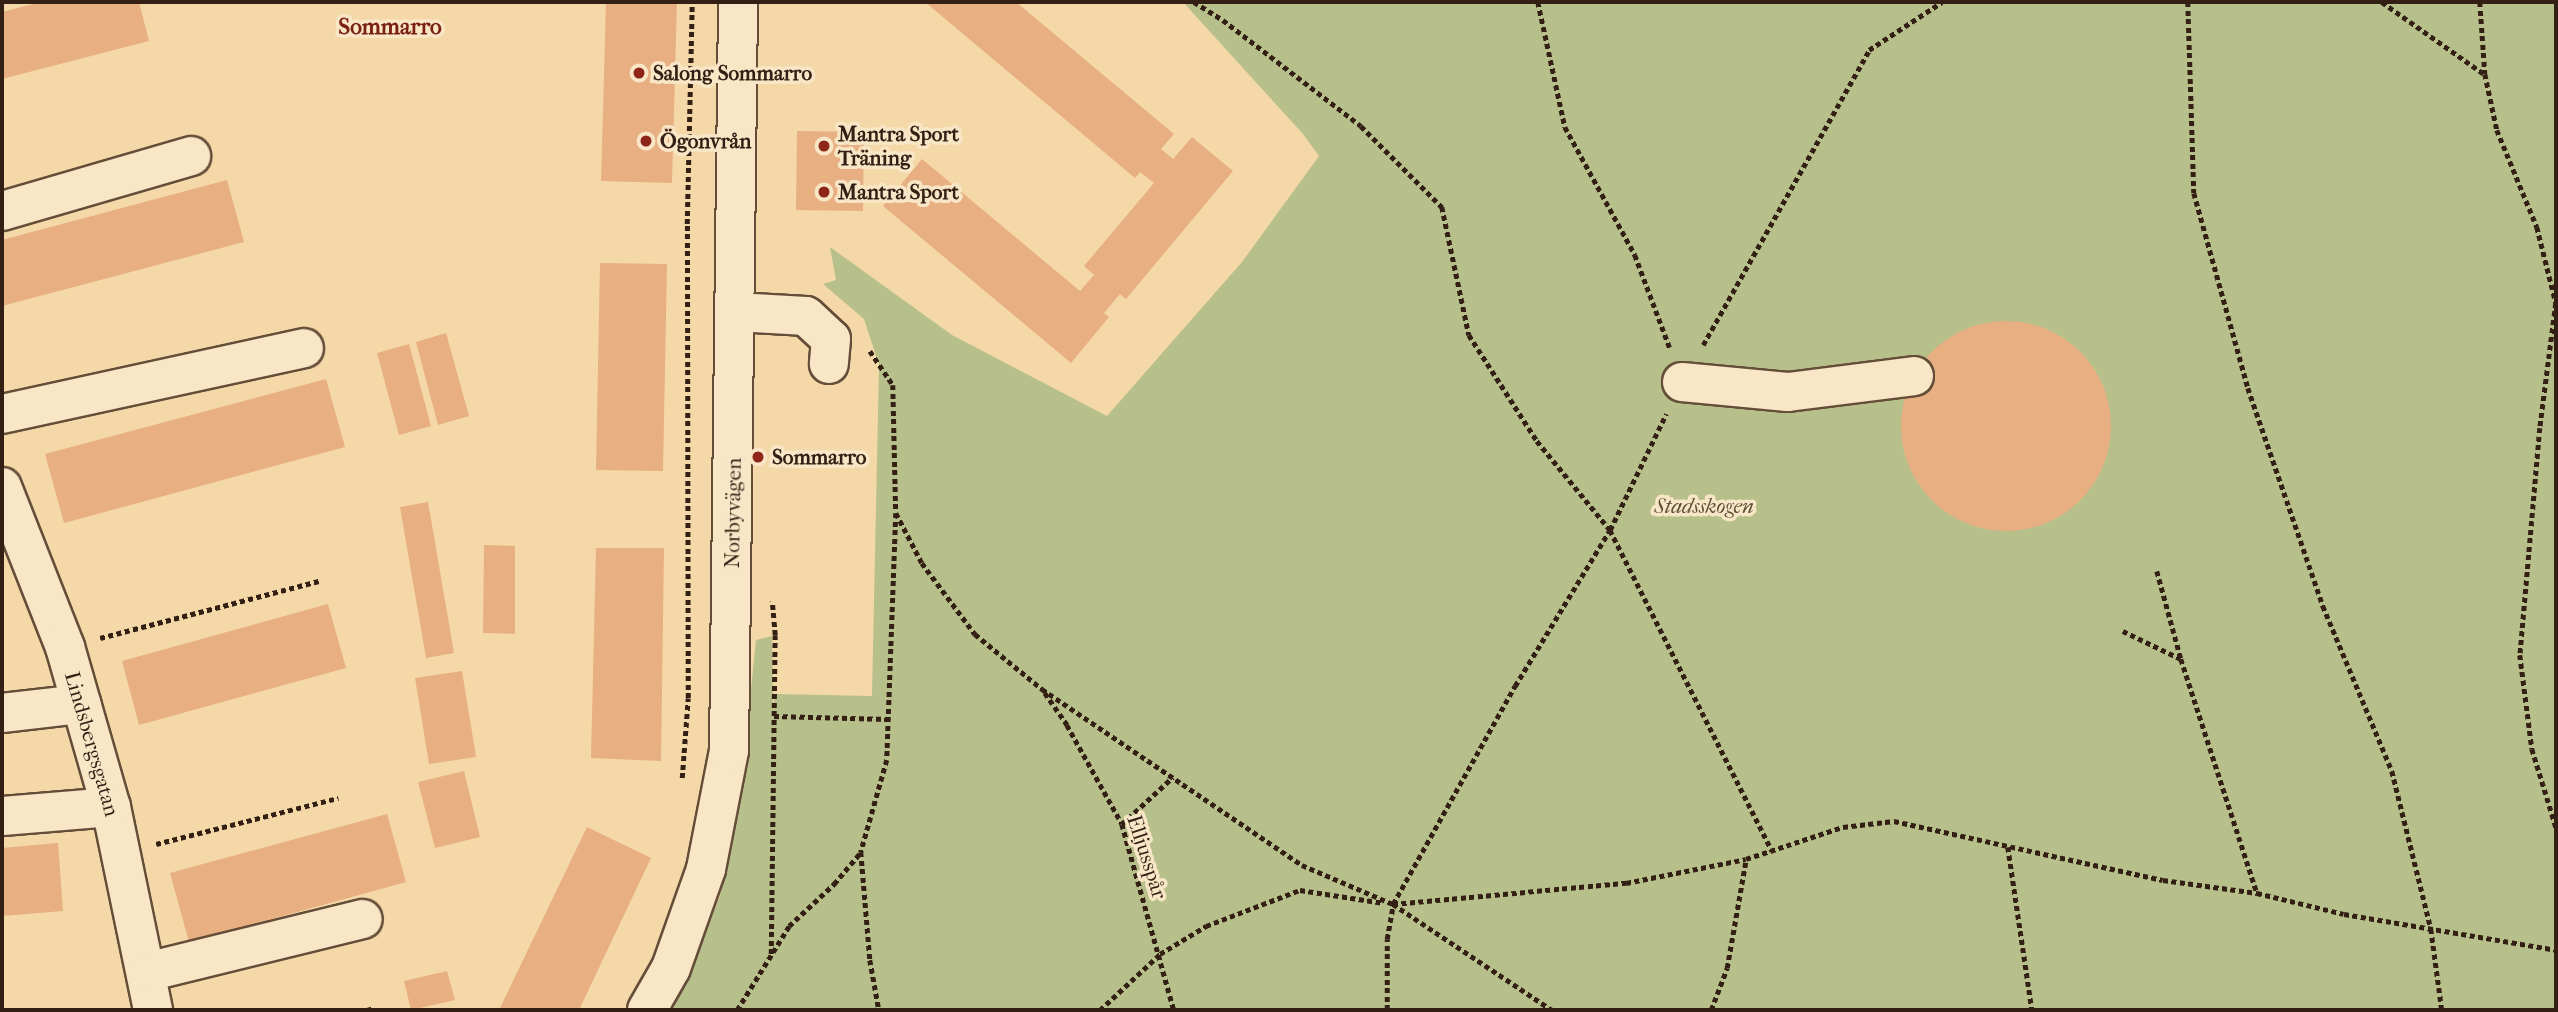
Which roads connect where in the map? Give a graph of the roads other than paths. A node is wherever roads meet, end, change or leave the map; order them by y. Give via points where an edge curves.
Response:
1 (738, 2) edge
2 (191, 156) dead end
3 (2, 211) edge
4 (736, 312) junction
5 (304, 348) dead end
6 (830, 364) dead end
7 (1914, 376) dead end
8 (1682, 382) road end
9 (2, 414) edge
10 (2, 487) edge
11 (81, 704) junction
12 (2, 713) edge
13 (111, 807) junction
14 (2, 816) edge
15 (363, 919) dead end
16 (147, 972) junction
17 (153, 1010) edge
18 (647, 1010) edge

1 - 4 street, Norbyvägen
2 - 3 street
4 - 6 street via 806,316 831,339
4 - 18 street, Norbyvägen via 729,751 706,869 671,968
5 - 9 street
7 - 8 street via 1788,392
10 - 11 street, Lindsbergsgatan via 65,647
11 - 12 street
11 - 13 street, Lindsbergsgatan
13 - 14 street
13 - 16 street, Lindsbergsgatan
15 - 16 street
16 - 17 street, Lindsbergsgatan

